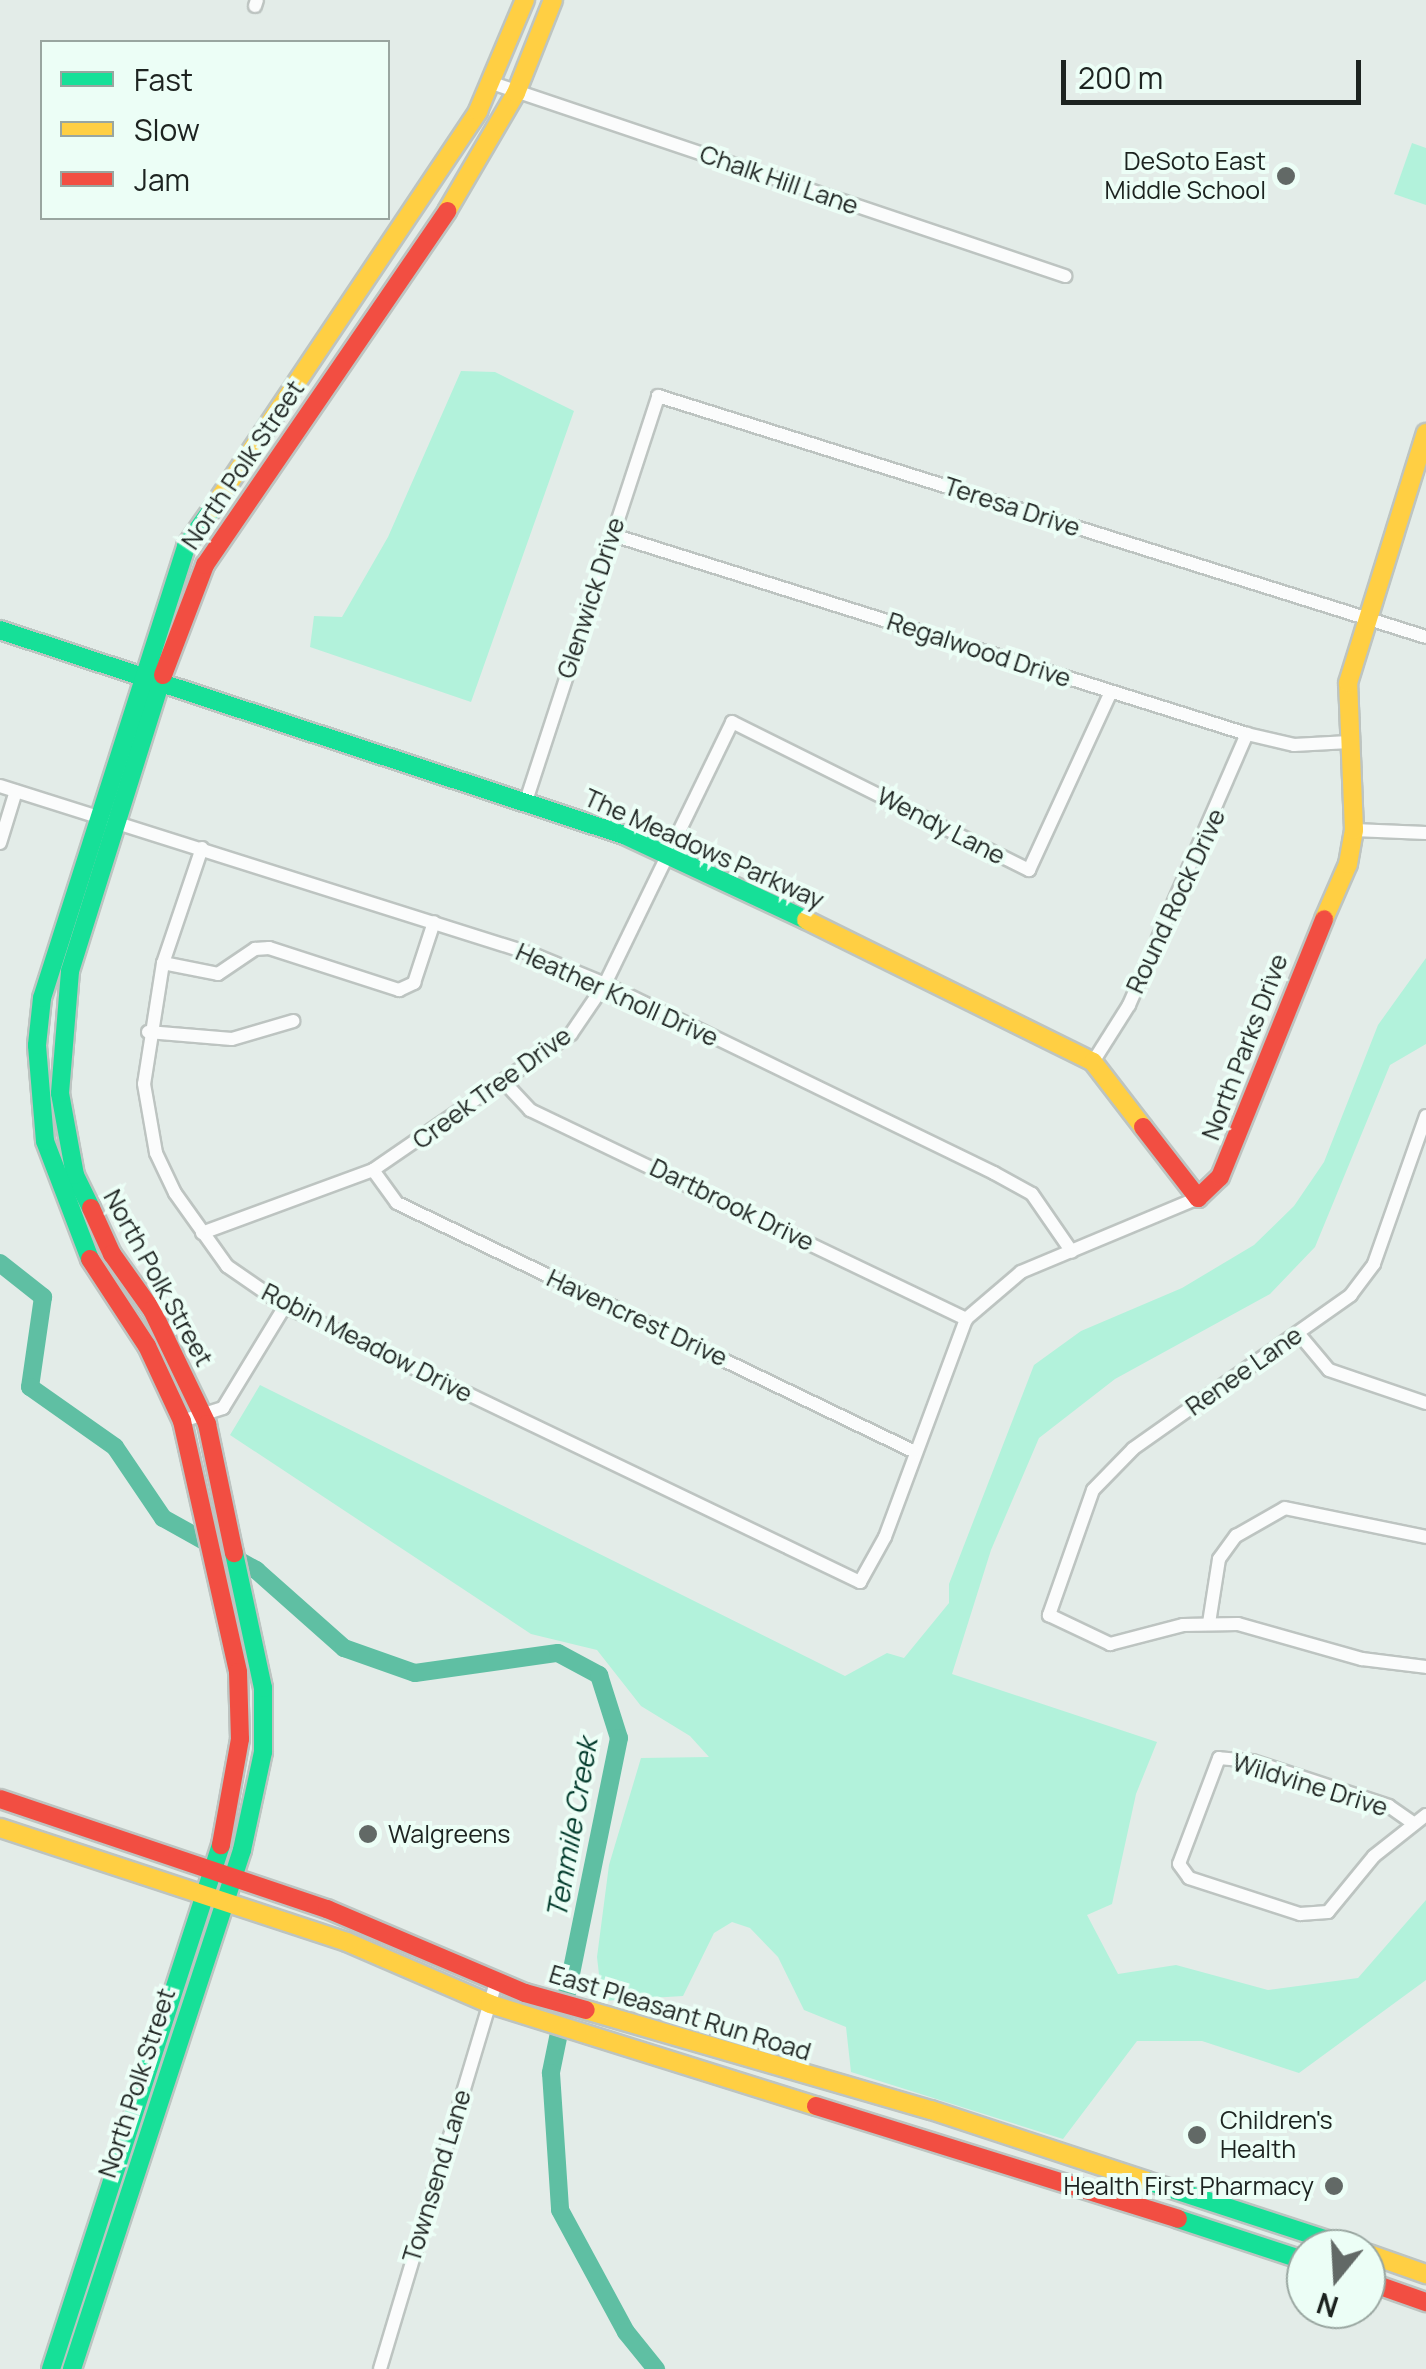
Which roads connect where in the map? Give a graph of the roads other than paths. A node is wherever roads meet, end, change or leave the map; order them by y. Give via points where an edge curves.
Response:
1 (525, 0) edge
2 (553, 0) edge
3 (492, 84) junction
4 (516, 94) junction
5 (1065, 276) dead end
6 (316, 362) junction
7 (334, 374) junction
8 (658, 396) joint
9 (1426, 433) edge
10 (1420, 476) edge
11 (613, 535) junction
12 (1366, 619) junction
13 (0, 630) edge
14 (1426, 637) edge
15 (141, 675) junction
16 (161, 681) junction
17 (1111, 692) junction
18 (732, 722) joint
19 (1248, 734) junction
20 (1349, 742) junction
21 (0, 786) edge
22 (16, 790) junction
23 (526, 800) junction
24 (96, 816) junction
25 (118, 822) junction
26 (1354, 830) junction
27 (1426, 833) edge
28 (0, 844) edge
29 (202, 848) junction
30 (666, 855) junction
31 (434, 922) junction
32 (164, 963) junction
33 (605, 984) junction
34 (293, 1021) dead end
35 (148, 1032) junction
36 (1093, 1062) junction
37 (505, 1083) junction
38 (1426, 1116) edge
39 (373, 1170) junction
40 (1198, 1198) junction
41 (202, 1232) junction
42 (1072, 1252) junction
43 (285, 1306) junction
44 (966, 1318) junction
45 (1298, 1333) junction
46 (1426, 1403) edge
47 (202, 1415) junction
48 (182, 1422) junction
49 (915, 1452) junction
50 (1426, 1537) edge
51 (860, 1582) joint
52 (1209, 1622) junction
53 (1426, 1667) edge
54 (3, 1799) edge
55 (1420, 1819) edge
56 (0, 1824) edge
57 (213, 1870) junction
58 (233, 1876) junction
59 (204, 1896) junction
60 (224, 1903) junction
61 (353, 1920) junction
62 (347, 1942) junction
63 (496, 1983) junction
64 (490, 2004) junction
65 (174, 2020) junction
66 (808, 2078) junction
67 (801, 2103) junction
68 (1074, 2158) junction
69 (1066, 2181) junction
70 (98, 2224) junction
71 (1289, 2229) edge
72 (116, 2230) junction
73 (1286, 2253) edge
74 (1386, 2260) edge
75 (1426, 2274) edge
76 (1386, 2288) edge
77 (1426, 2302) edge
78 (66, 2321) junction
79 (85, 2327) junction
80 (51, 2369) edge
81 (72, 2369) edge
82 (380, 2369) edge

1 - 3 main road, North Polk Street
2 - 4 main road, North Polk Street
3 - 4 street, Chalk Hill Lane
3 - 6 main road, North Polk Street
4 - 5 street, Chalk Hill Lane
4 - 7 main road, North Polk Street via 457,196
6 - 7 main road
6 - 15 main road, North Polk Street via 186,546
7 - 16 main road, North Polk Street via 205,565
8 - 11 street, Glenwick Drive
8 - 12 street, Teresa Drive
9 - 10 main road, North Parks Drive
10 - 12 main road, North Parks Drive
11 - 17 street, Regalwood Drive
11 - 23 street, Glenwick Drive
12 - 14 street, Teresa Drive
12 - 20 main road, North Parks Drive via 1348,684
13 - 15 main road, The Meadows Parkway
15 - 16 main road, The Meadows Parkway
15 - 24 main road, North Polk Street
16 - 23 main road, The Meadows Parkway
16 - 25 main road, North Polk Street
17 - 18 street, Wendy Lane via 1028,870
17 - 19 street, Regalwood Drive
18 - 30 street, Creek Tree Drive
19 - 20 street, Regalwood Drive via 1294,745
19 - 36 street, Round Rock Drive via 1129,1005
20 - 26 main road, North Parks Drive
21 - 22 street, Heather Knoll Drive
22 - 24 street, Heather Knoll Drive
22 - 28 street
23 - 30 main road, The Meadows Parkway
24 - 25 street, Heather Knoll Drive
24 - 48 main road, North Polk Street via 42,998 41,1112 80,1244 147,1346
25 - 29 street, Heather Knoll Drive
25 - 47 main road, North Polk Street via 64,1003 65,1134 86,1205 152,1310
26 - 27 street
26 - 40 main road, North Parks Drive via 1348,864 1279,1020 1242,1131 1220,1177
29 - 31 street, Heather Knoll Drive
29 - 32 street, Robin Meadow Drive
30 - 33 street, Creek Tree Drive
30 - 36 main road, The Meadows Parkway
31 - 32 street via 414,983 399,990 269,948 255,949 218,974
31 - 33 street, Heather Knoll Drive
32 - 35 street, Robin Meadow Drive
33 - 37 street, Creek Tree Drive via 571,1034
33 - 42 street, Heather Knoll Drive via 1032,1194
34 - 35 street via 232,1039
35 - 41 street, Robin Meadow Drive via 144,1084 156,1153
36 - 40 main road, The Meadows Parkway
37 - 39 street, Creek Tree Drive
37 - 44 street, Dartbrook Drive via 530,1110
38 - 45 street, Renee Lane via 1374,1264 1350,1294
39 - 41 street, Creek Tree Drive
39 - 49 street, Havencrest Drive via 397,1203
40 - 42 street, North Parks Drive
41 - 43 street, Robin Meadow Drive via 227,1266
42 - 44 street, North Parks Drive via 1021,1272
43 - 47 street via 240,1388 223,1408
43 - 51 street, Robin Meadow Drive
44 - 49 street, North Parks Drive
45 - 46 street via 1329,1370
45 - 52 street, Renee Lane via 1133,1450 1093,1490 1049,1615 1110,1644
47 - 48 street
47 - 58 main road, North Polk Street via 263,1688 263,1752
48 - 57 main road, North Polk Street via 229,1625 240,1739
49 - 51 street, North Parks Drive via 886,1538
50 - 52 street via 1285,1508 1236,1536 1218,1559
52 - 53 street
54 - 56 main road
54 - 57 main road, East Pleasant Run Road
55 - 55 street, Wildvine Drive via 1252,1761 1218,1758 1179,1864 1189,1878 1300,1914 1328,1912 1374,1856
56 - 59 main road, East Pleasant Run Road
57 - 58 main road, East Pleasant Run Road
57 - 59 main road, North Polk Street
58 - 60 main road, North Polk Street
58 - 61 main road, East Pleasant Run Road
59 - 60 main road, East Pleasant Run Road
59 - 65 main road, North Polk Street
60 - 62 main road, East Pleasant Run Road
60 - 65 main road, North Polk Street
61 - 62 main road
61 - 63 main road, East Pleasant Run Road
62 - 64 main road, East Pleasant Run Road
63 - 64 street, Townsend Lane
63 - 66 main road, East Pleasant Run Road
64 - 67 main road, East Pleasant Run Road
64 - 82 street, Townsend Lane
65 - 70 main road, North Polk Street
65 - 72 main road, North Polk Street
66 - 67 main road
66 - 68 main road, East Pleasant Run Road
67 - 69 main road, East Pleasant Run Road
68 - 69 main road
68 - 71 main road, East Pleasant Run Road
69 - 73 main road, East Pleasant Run Road
70 - 72 main road
70 - 78 main road, North Polk Street
72 - 79 main road, North Polk Street
74 - 75 main road
76 - 77 main road
78 - 79 main road
78 - 80 main road, North Polk Street
79 - 81 main road, North Polk Street

